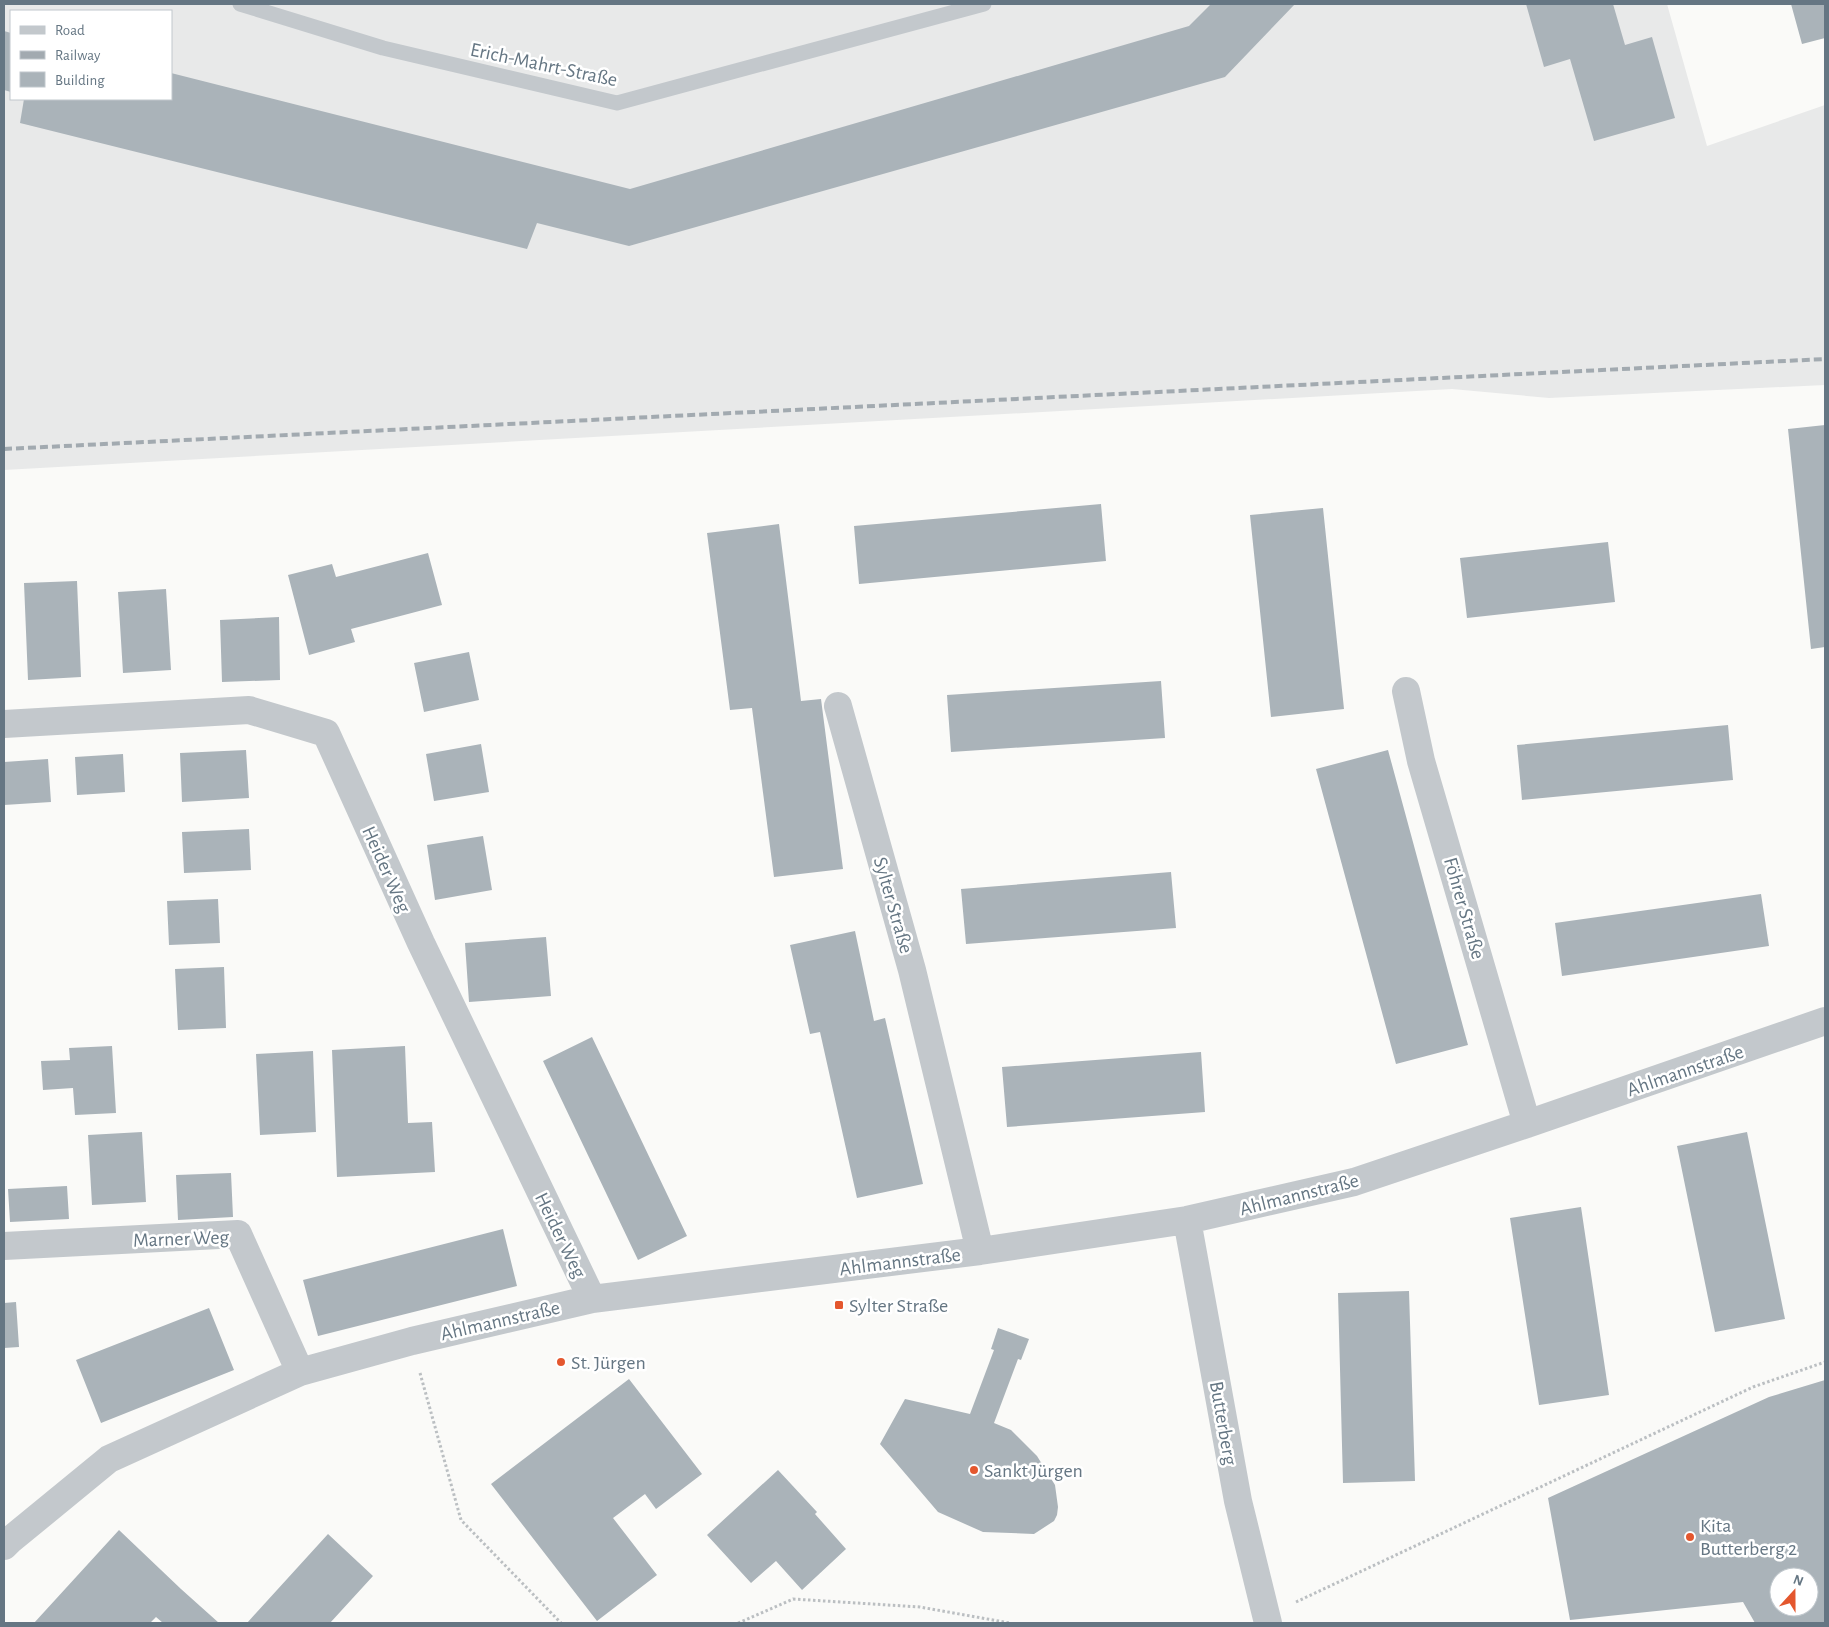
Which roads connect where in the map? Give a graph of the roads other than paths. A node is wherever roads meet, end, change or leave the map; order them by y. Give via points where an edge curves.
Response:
1 (240, 4) edge
2 (984, 4) edge
3 (1406, 691) dead end
4 (838, 706) dead end
5 (4, 724) edge
6 (1825, 1021) edge
7 (1526, 1124) junction
8 (1187, 1220) junction
9 (4, 1246) edge
10 (980, 1251) junction
11 (592, 1299) junction
12 (300, 1372) junction
13 (4, 1546) edge
14 (1267, 1620) edge

1 - 2 lane, Erich-Mahrt-Straße via 382,48 617,103
3 - 7 street, Föhrer Straße via 1421,762
4 - 10 street, Sylter Straße via 912,970
5 - 11 street, Heider Weg via 249,710 326,733 420,944
6 - 7 street, Ahlmannstraße
7 - 8 street, Ahlmannstraße via 1354,1182
8 - 10 street, Ahlmannstraße
8 - 14 street, Butterberg via 1238,1501
9 - 12 street, Marner Weg via 238,1234
10 - 11 street, Ahlmannstraße
11 - 12 street, Ahlmannstraße
12 - 13 street, Ahlmannstraße via 109,1459

